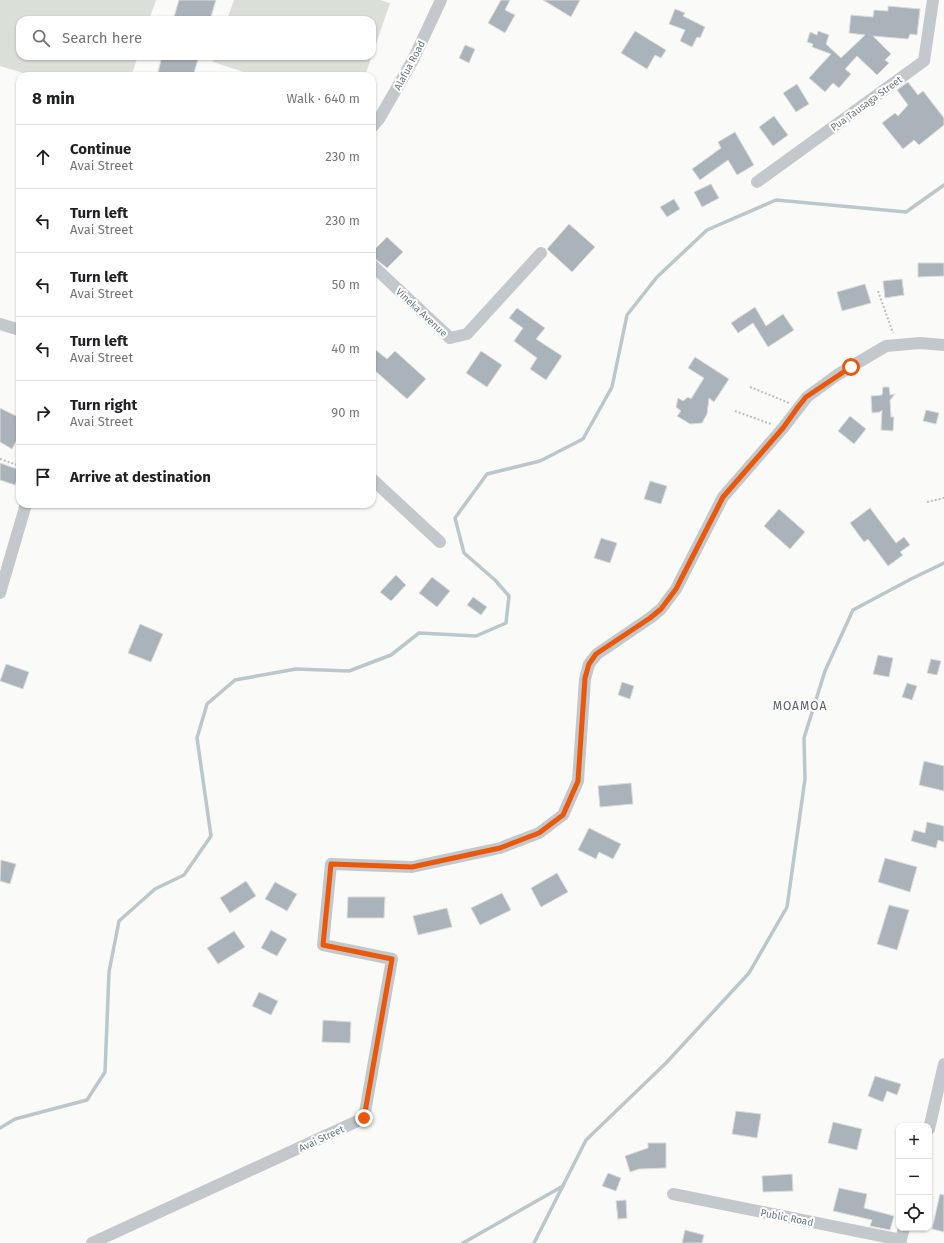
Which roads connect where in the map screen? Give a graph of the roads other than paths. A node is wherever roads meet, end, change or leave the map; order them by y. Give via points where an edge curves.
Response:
1 (442, 0) edge
2 (933, 0) edge
3 (376, 122) edge
4 (757, 182) dead end
5 (541, 254) dead end
6 (376, 269) edge
7 (0, 324) edge
8 (16, 329) edge
9 (944, 345) edge
10 (376, 483) edge
11 (25, 508) edge
12 (440, 542) dead end
13 (0, 592) edge
14 (944, 1064) edge
15 (930, 1123) edge
16 (673, 1194) dead end
17 (902, 1237) edge
18 (92, 1243) edge

1 - 3 street, Alafua Road via 412,60
2 - 4 street, Pua Tausaga Street via 924,61
5 - 6 street, Vineka Avenue via 467,334 450,338
7 - 8 street
9 - 18 street, Avai Street via 920,343 886,346 837,375 806,397 783,428 723,497 676,589 661,609 596,654 589,664 585,678 578,781 563,815 539,833 500,848 412,867 331,864 323,945 392,959 364,1118
10 - 12 street
11 - 13 street
14 - 15 street
16 - 17 street, Public Road

